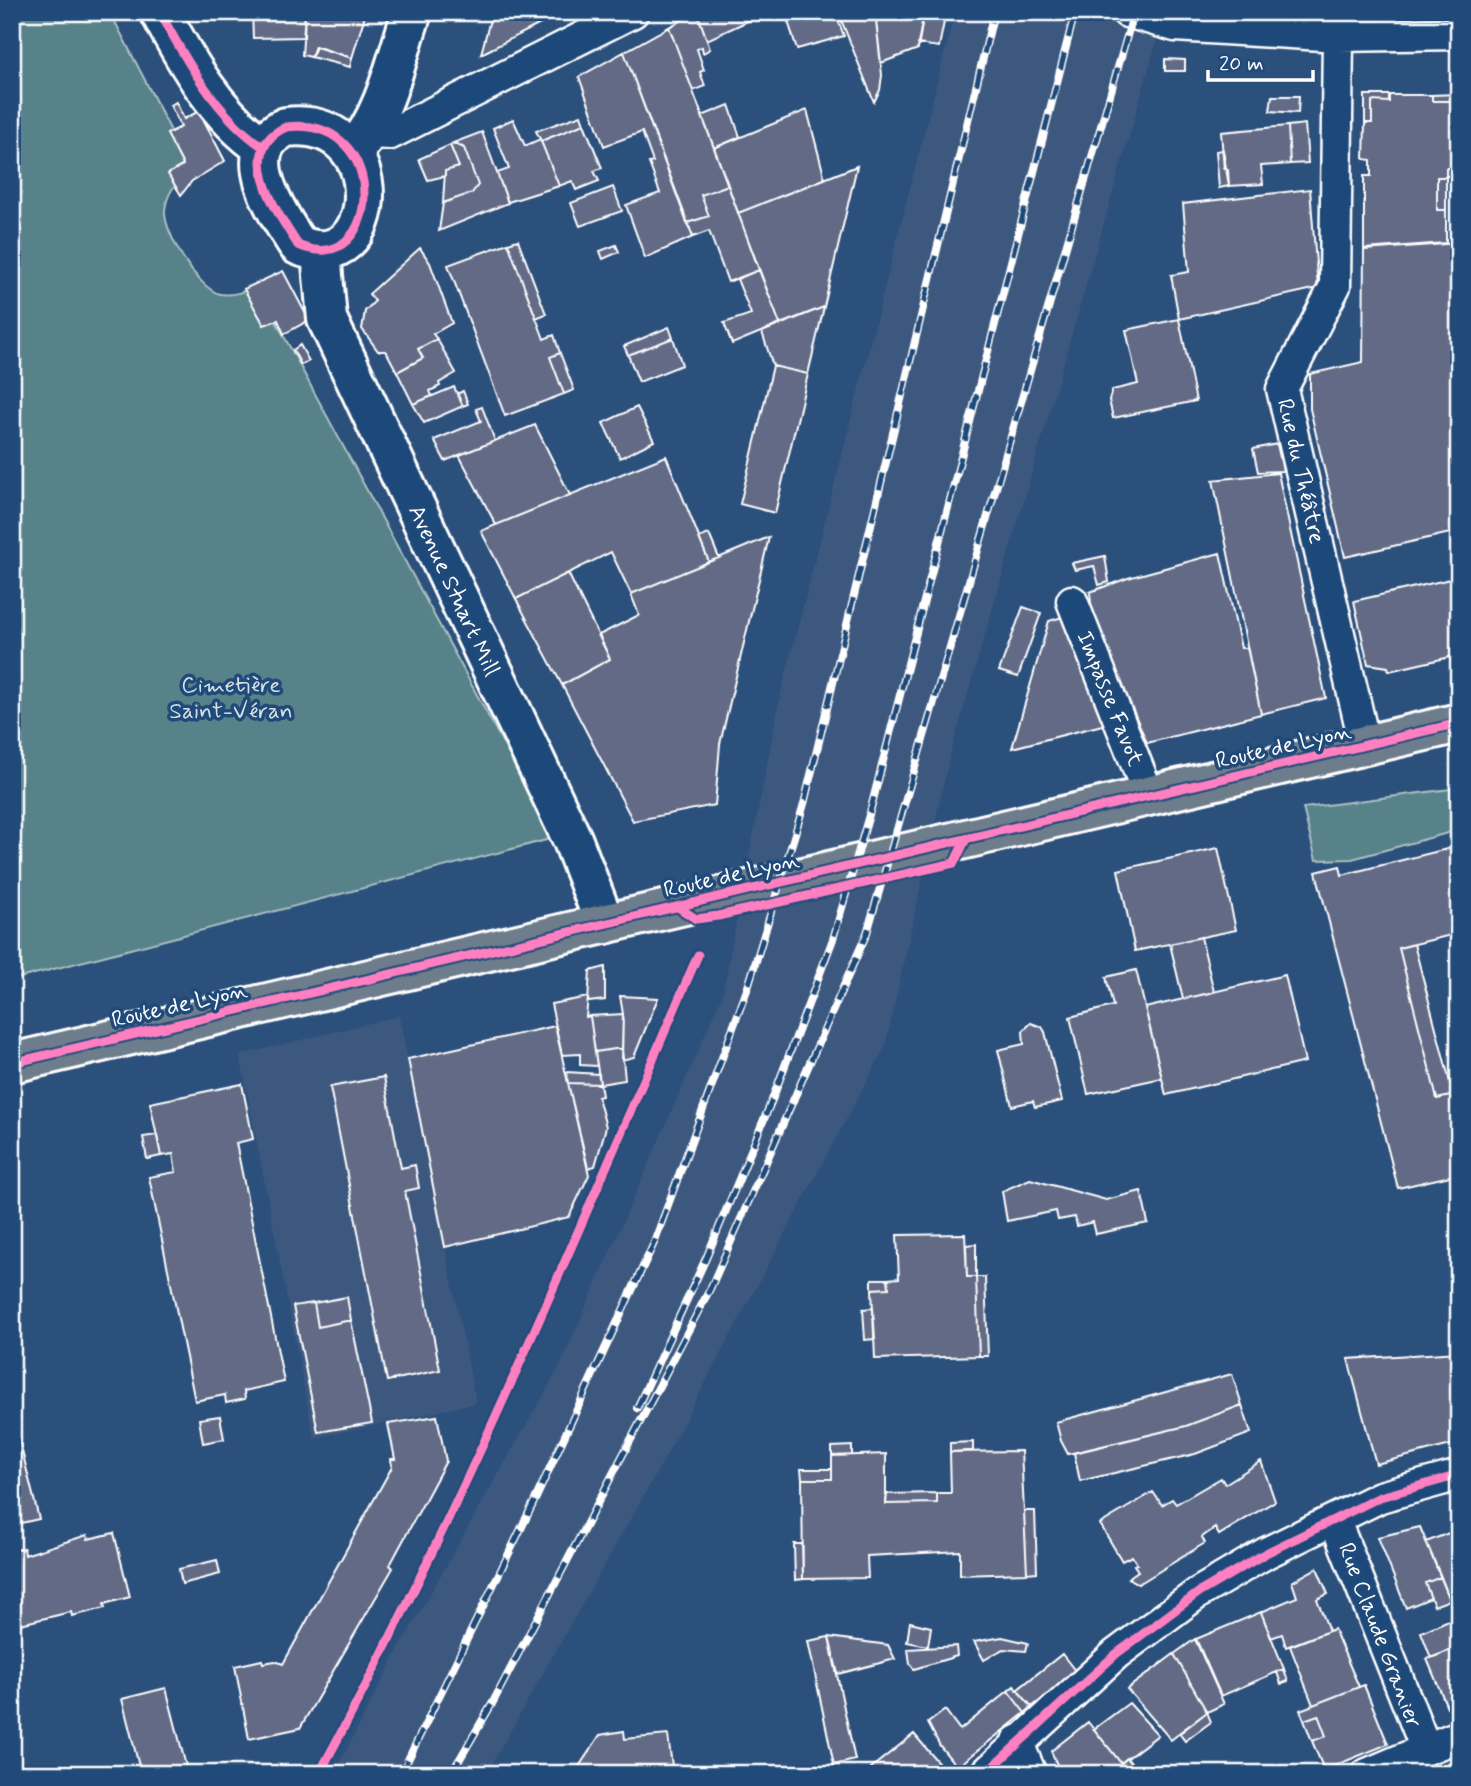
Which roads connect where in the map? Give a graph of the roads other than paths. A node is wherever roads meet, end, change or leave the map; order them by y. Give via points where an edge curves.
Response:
1 (160, 12) edge
2 (412, 12) edge
3 (633, 12) edge
4 (1127, 12) edge
5 (1459, 34) edge
6 (1338, 36) junction
7 (361, 142) junction
8 (263, 147) junction
9 (321, 253) junction
10 (1072, 601) dead end
11 (1459, 723) edge
12 (1365, 745) junction
13 (1459, 751) edge
14 (1149, 796) junction
15 (605, 924) junction
16 (12, 1063) edge
17 (1459, 1475) edge
18 (1335, 1521) junction
19 (1459, 1736) edge
20 (1017, 1741) junction
21 (1426, 1749) junction
22 (985, 1774) edge
23 (1031, 1774) edge
24 (1367, 1774) edge

1 - 8 street via 181,51 230,120
2 - 7 street via 387,90
3 - 7 street via 390,134
4 - 6 street via 1175,26
5 - 6 street
6 - 12 street, Rue du Théâtre via 1335,286 1282,389
7 - 8 street via 298,126 276,132
7 - 9 street via 359,225 351,240
8 - 9 street via 262,177 290,233 298,245
9 - 15 street, Avenue Stuart Mill via 327,319 573,841
10 - 14 street, Impasse Favot
11 - 12 main road, Route de Lyon
12 - 13 main road, Route de Lyon via 1421,754
12 - 14 main road, Route de Lyon
14 - 15 main road, Route de Lyon
15 - 16 main road, Route de Lyon
17 - 18 street via 1380,1497
18 - 20 street via 1266,1553 1198,1593 1116,1654
18 - 21 street, Rue Claude Granier
19 - 21 street, Rue Claude Granier
20 - 22 street
20 - 23 street
21 - 24 street, Rue Claude Granier

